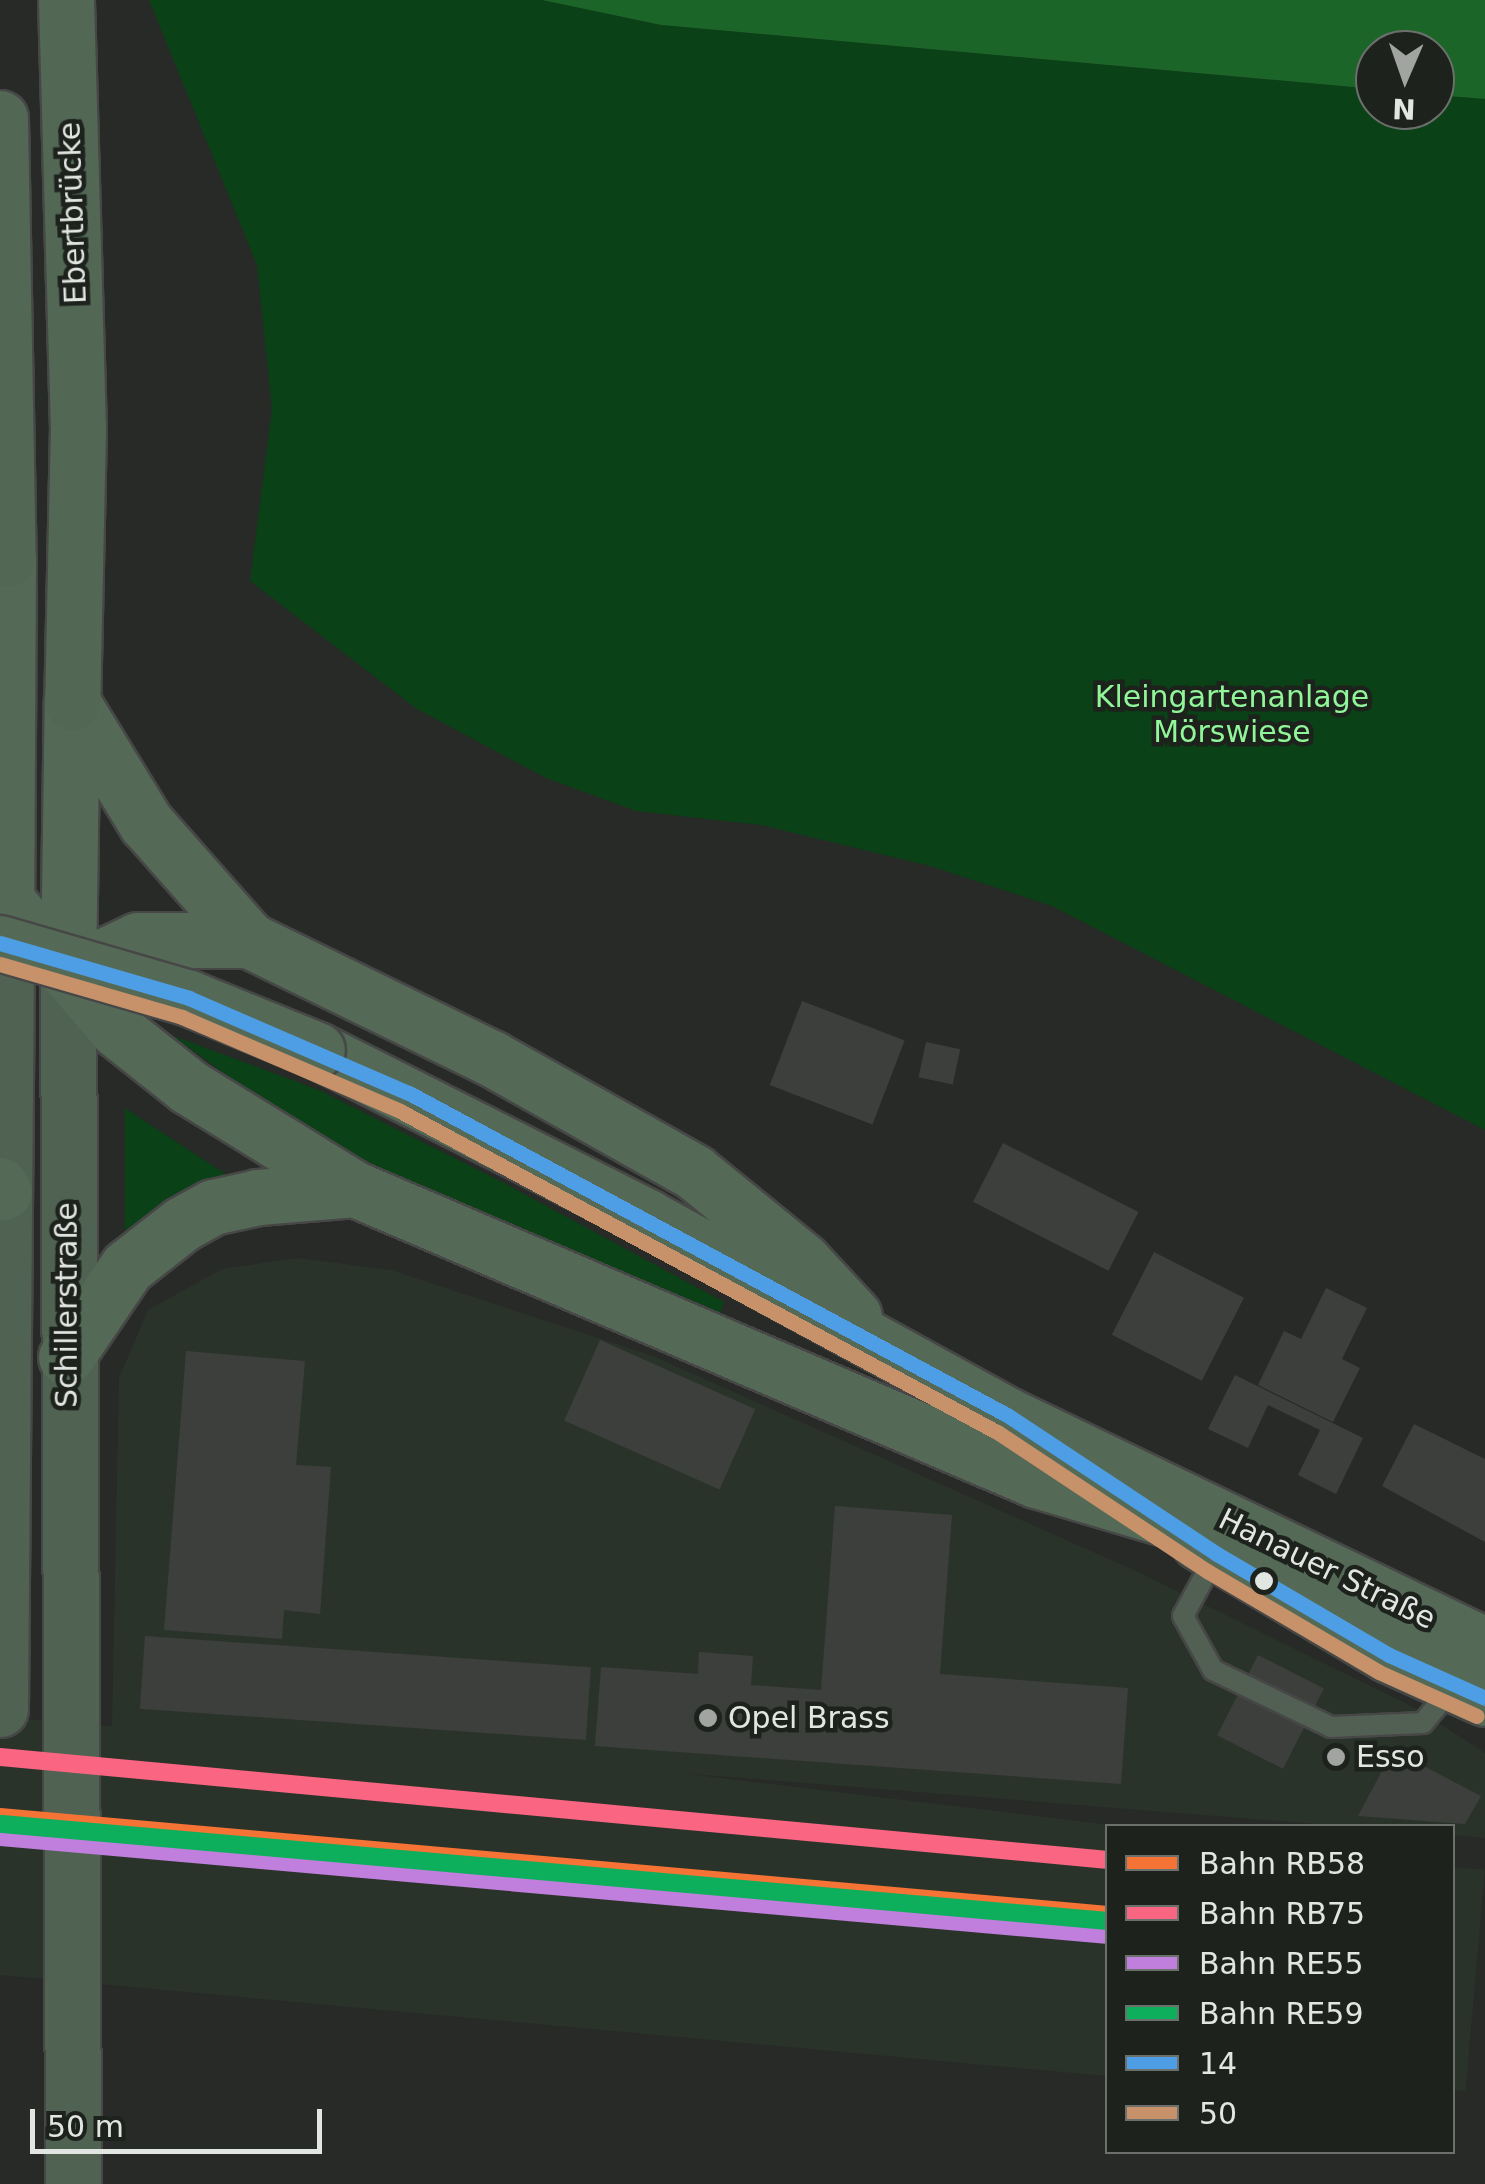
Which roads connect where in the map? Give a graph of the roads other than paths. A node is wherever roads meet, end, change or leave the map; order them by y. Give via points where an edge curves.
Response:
1 (66, 0) edge
2 (0, 118) edge
3 (78, 426) joint
4 (4, 568) edge
5 (72, 702) junction
6 (249, 940) junction
7 (27, 966) edge
8 (2, 1188) edge
9 (355, 1189) junction
10 (882, 1350) junction
11 (66, 1357) junction
12 (1007, 1415) junction
13 (1162, 1517) junction
14 (1217, 1554) junction
15 (1475, 1676) edge
16 (0, 1709) edge
17 (72, 2184) edge

1 - 3 highway, Ebertbrücke
2 - 4 highway, Schillerstraße
3 - 5 highway, Schillerstraße
4 - 7 main road, Schillerstraße
5 - 6 main road via 146,824
5 - 7 main road, Schillerstraße
6 - 7 main road via 138,940
6 - 10 main road via 491,1058 694,1172 802,1260
7 - 8 main road, Schillerstraße
7 - 9 main road via 189,1087
7 - 10 main road, Hanauer Straße, bridge via 159,988 318,1050 647,1217
7 - 11 main road, Schillerstraße
8 - 16 main road, Schillerstraße
9 - 11 main road via 258,1197 213,1207 182,1224 127,1267
9 - 13 main road via 964,1450 1069,1492
10 - 12 main road, Hanauer Straße
11 - 17 main road, Schillerstraße
12 - 13 main road, Hanauer Straße
12 - 15 main road, Hanauer Straße
13 - 14 main road, Hanauer Straße
14 - 15 main road, Hanauer Straße
14 - 15 lane via 1183,1616 1212,1670 1331,1727 1422,1722

